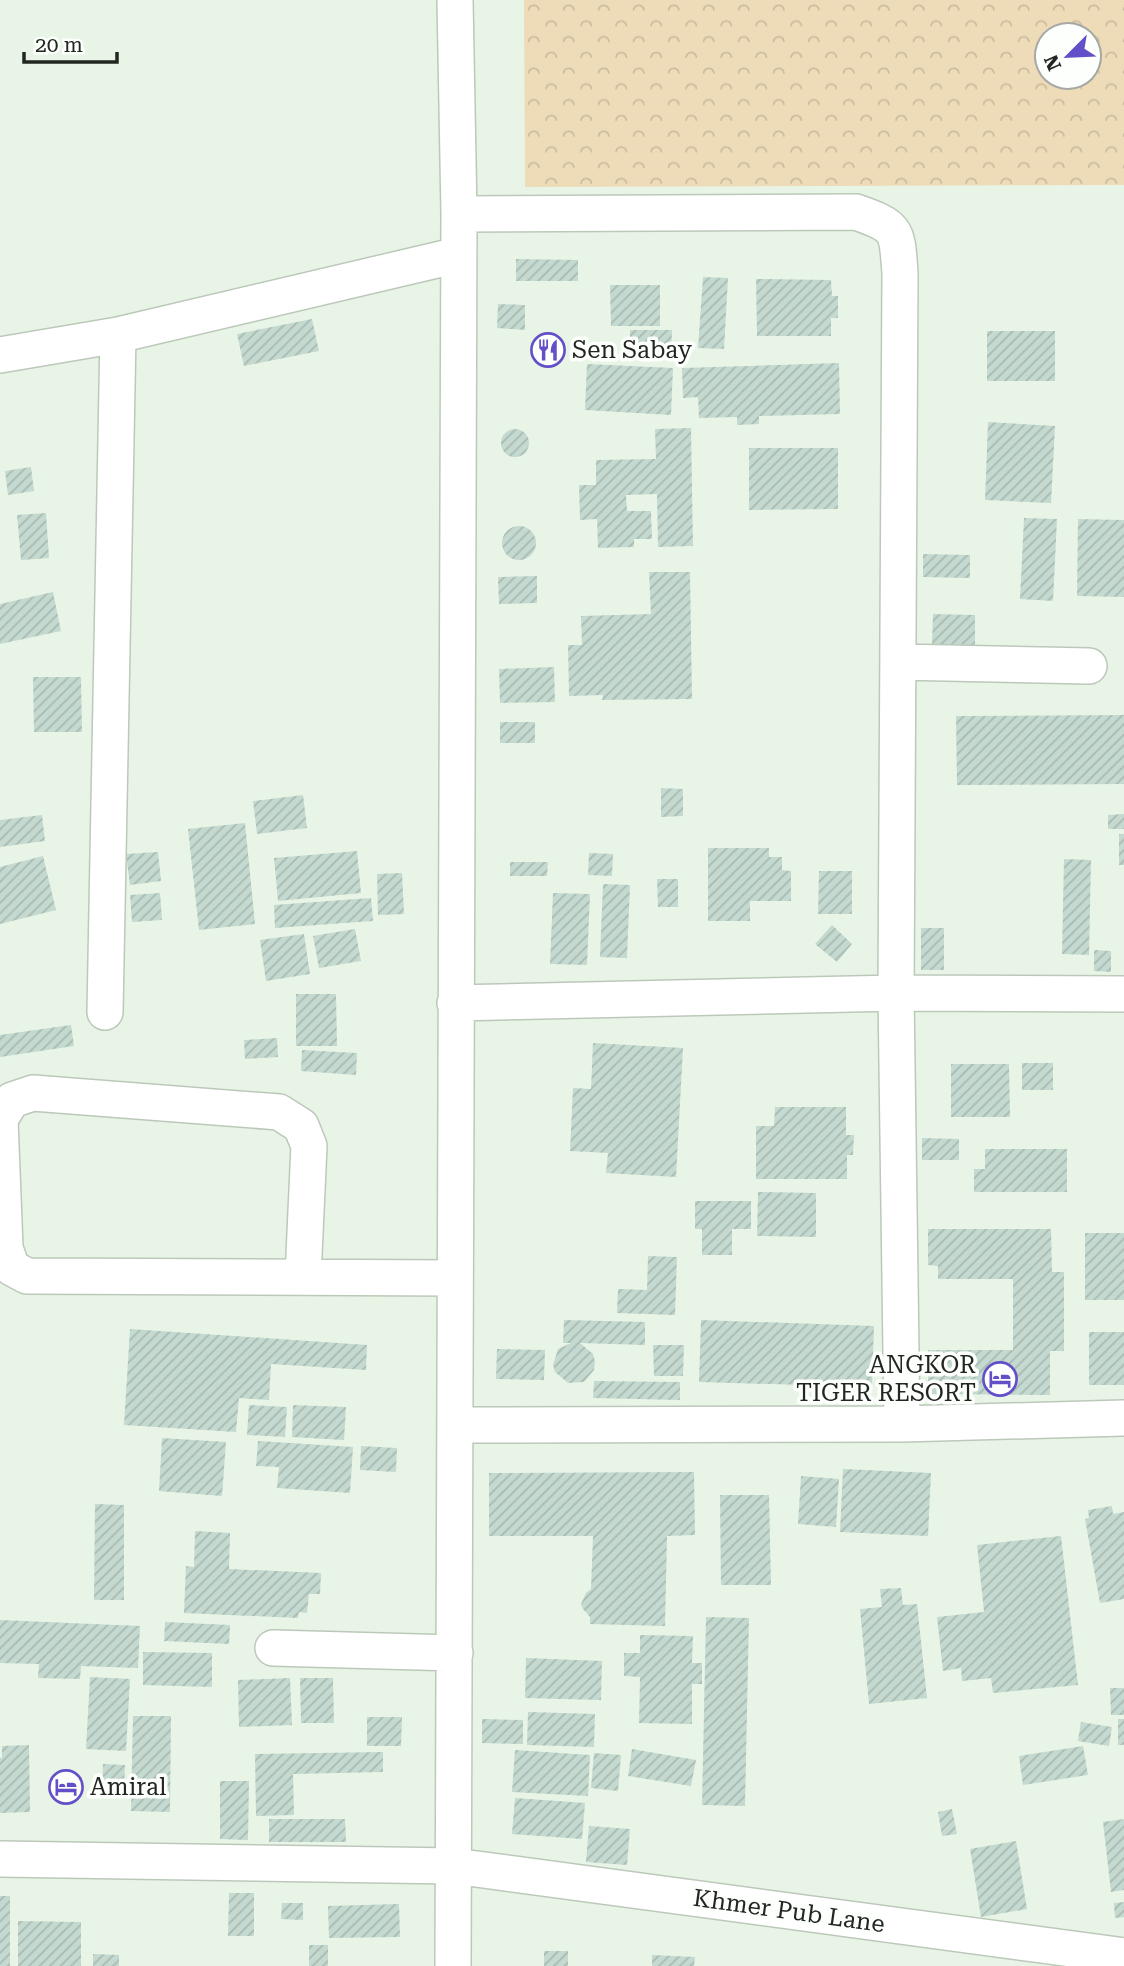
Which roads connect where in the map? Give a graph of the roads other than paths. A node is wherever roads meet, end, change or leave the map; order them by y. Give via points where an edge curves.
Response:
1 (455, 0) edge
2 (459, 214) junction
3 (458, 255) junction
4 (118, 335) junction
5 (0, 355) edge
6 (898, 662) junction
7 (1089, 666) dead end
8 (896, 993) junction
9 (1124, 994) edge
10 (455, 1003) junction
11 (105, 1012) dead end
12 (303, 1277) junction
13 (454, 1278) junction
14 (1124, 1418) edge
15 (902, 1424) junction
16 (455, 1425) junction
17 (273, 1648) dead end
18 (455, 1653) junction
19 (0, 1859) edge
20 (454, 1866) junction
21 (1124, 1956) edge
22 (453, 1966) edge

1 - 2 street
2 - 3 street
2 - 6 street via 856,212 884,222 898,238 900,274
3 - 4 street
3 - 10 street
4 - 5 street
4 - 11 street
6 - 7 street
6 - 8 street
8 - 9 street
8 - 10 street
8 - 15 street
10 - 13 street
12 - 12 street via 27,1276 12,1268 5,1248 0,1119 12,1100 33,1093 279,1112 301,1126 309,1146
12 - 13 street
13 - 16 street
14 - 15 street
15 - 16 street
16 - 18 street
17 - 18 street
18 - 20 street
19 - 20 street, Khmer Pub Lane
20 - 21 street, Khmer Pub Lane
20 - 22 street

